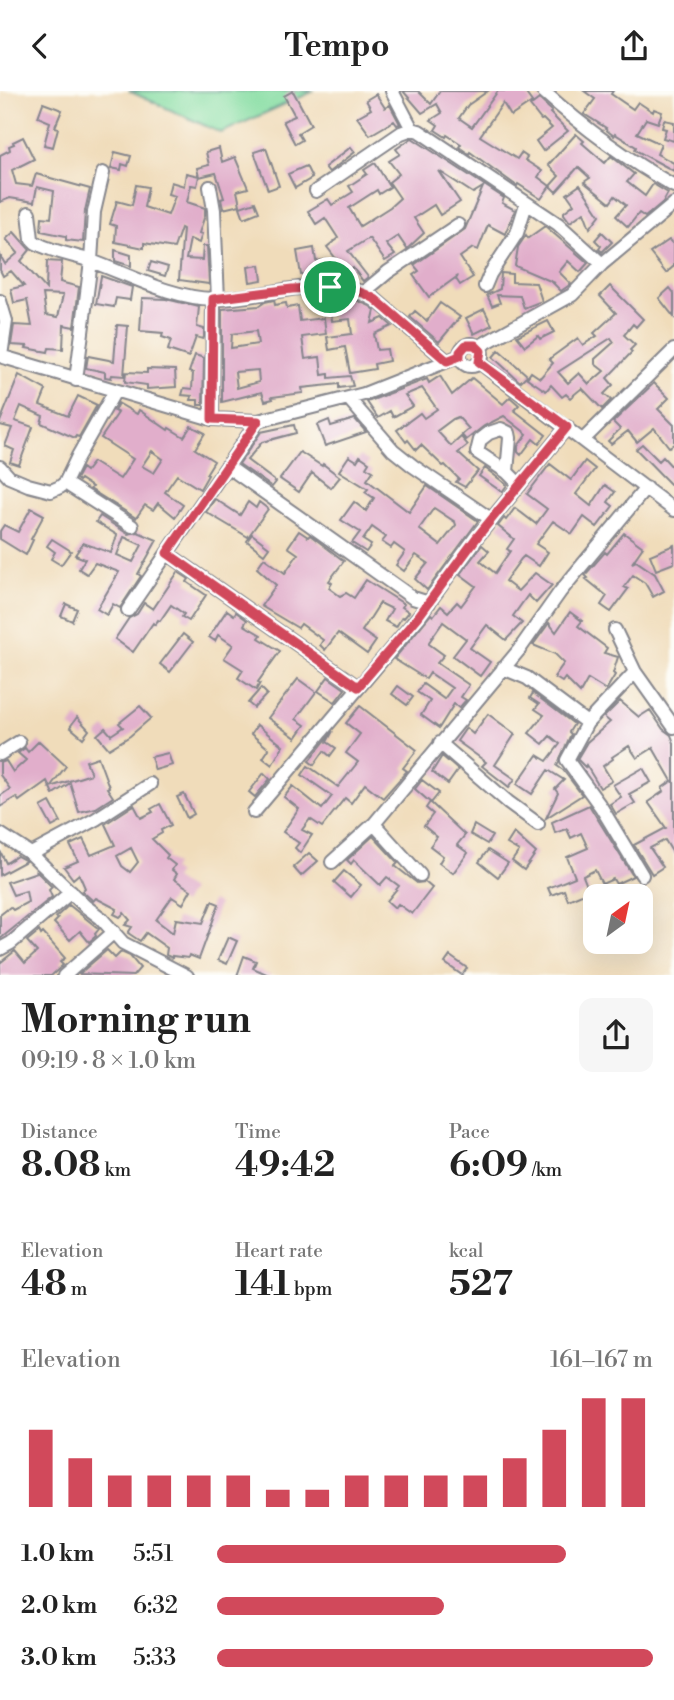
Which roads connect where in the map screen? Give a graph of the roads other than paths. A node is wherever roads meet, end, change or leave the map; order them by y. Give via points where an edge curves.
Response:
1 (392, 91) edge
2 (548, 93) edge
3 (412, 129) junction
4 (103, 173) dead end
5 (674, 186) edge
6 (210, 187) dead end
7 (316, 191) dead end
8 (526, 204) junction
9 (674, 204) edge
10 (30, 213) dead end
11 (458, 225) dead end
12 (91, 261) junction
13 (602, 264) junction
14 (485, 286) dead end
15 (364, 292) junction
16 (215, 299) junction
17 (0, 301) edge
18 (478, 347) junction
19 (674, 350) edge
20 (0, 356) edge
21 (460, 356) junction
22 (447, 361) junction
23 (479, 362) junction
24 (76, 380) junction
25 (115, 391) junction
26 (349, 399) junction
27 (212, 419) junction
28 (258, 421) junction
29 (567, 427) junction
30 (583, 440) junction
31 (227, 466) junction
32 (0, 467) edge
33 (507, 472) dead end
34 (65, 483) junction
35 (520, 485) junction
36 (646, 488) junction
37 (674, 510) edge
38 (492, 520) junction
39 (132, 526) dead end
40 (167, 553) junction
41 (413, 598) junction
42 (429, 603) junction
43 (128, 610) dead end
44 (418, 617) junction
45 (615, 629) dead end
46 (519, 650) junction
47 (503, 668) junction
48 (635, 672) junction
49 (527, 678) junction
50 (358, 687) junction
51 (587, 723) junction
52 (674, 727) edge
53 (19, 742) dead end
54 (440, 743) junction
55 (0, 754) edge
56 (150, 784) dead end
57 (254, 812) dead end
58 (374, 824) junction
59 (538, 824) dead end
60 (0, 834) edge
61 (32, 854) junction
62 (332, 862) dead end
63 (642, 874) dead end
64 (420, 875) dead end
65 (71, 892) junction
66 (114, 932) junction
67 (0, 949) edge
68 (64, 975) edge
69 (187, 975) edge

1 - 3 street
2 - 5 street via 635,164
3 - 7 street
3 - 8 street
4 - 12 street via 94,212
6 - 16 street
8 - 13 street via 558,224
8 - 14 street via 517,233
9 - 13 street
10 - 12 street via 36,243
11 - 15 street
12 - 16 street via 177,294
12 - 24 street
13 - 18 street via 564,301
15 - 16 street via 305,288
15 - 22 street
16 - 27 street
17 - 20 street via 6,321
18 - 21 street via 466,345
18 - 23 street
19 - 30 street
20 - 24 street
21 - 22 street
21 - 23 street via 470,366
22 - 26 street
23 - 29 street
24 - 25 street
25 - 27 street
25 - 34 street
26 - 28 street
26 - 38 street via 403,458
27 - 28 street
28 - 31 street
29 - 30 street
29 - 35 street
30 - 36 street
31 - 40 street
31 - 41 street
32 - 34 street via 9,477 39,489 51,491
33 - 35 street
34 - 39 street
35 - 38 street
36 - 37 street
36 - 46 street via 560,592
38 - 42 street
40 - 43 street
40 - 50 street
41 - 42 street
41 - 44 street
42 - 44 street
44 - 50 street
45 - 48 street
46 - 47 street
46 - 49 street
47 - 49 street
47 - 54 street
48 - 51 street
48 - 52 street
49 - 51 street
50 - 57 street
51 - 63 street via 567,761
53 - 55 street
54 - 58 street
54 - 59 street
56 - 61 street
58 - 62 street
58 - 64 street
60 - 61 street
61 - 65 street
65 - 66 street
65 - 67 street
66 - 68 street
66 - 69 street via 136,951

